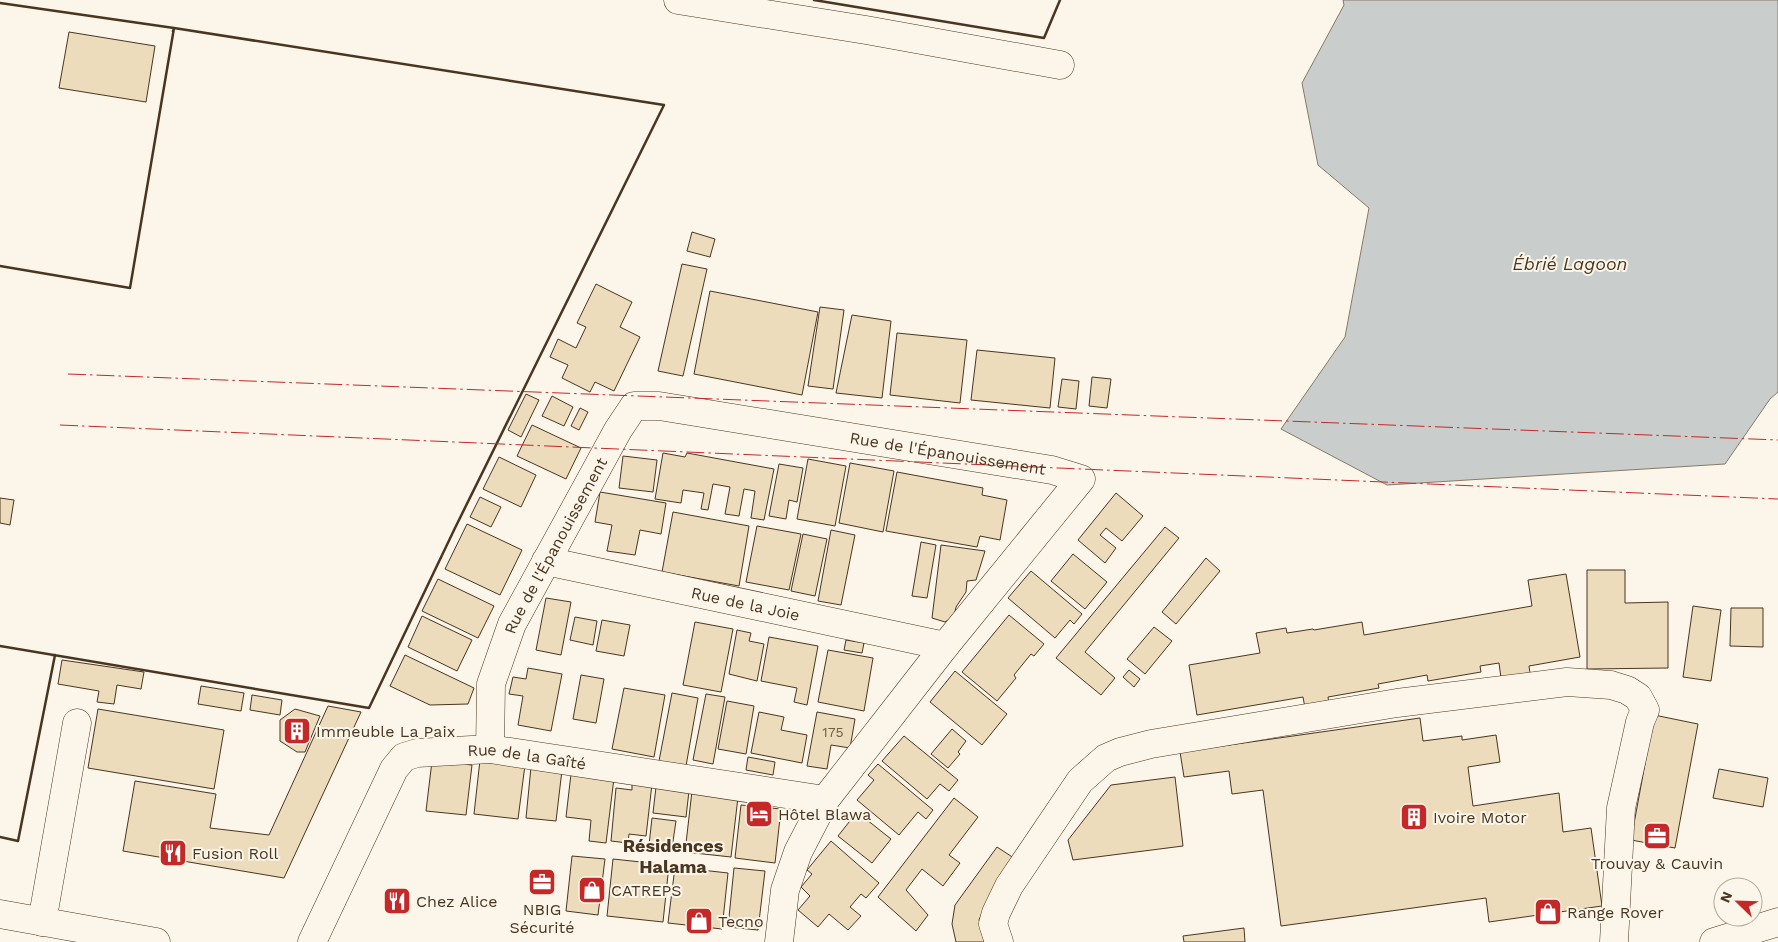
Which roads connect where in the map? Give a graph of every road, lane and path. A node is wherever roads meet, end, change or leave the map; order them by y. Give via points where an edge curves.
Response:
1 (678, 0) edge
2 (1060, 65) dead end
3 (546, 561) junction
4 (945, 646) junction
5 (77, 723) dead end
6 (490, 749) junction
7 (825, 800) junction
8 (0, 914) edge
9 (42, 922) junction
10 (1778, 922) edge
11 (156, 942) edge
12 (312, 942) edge
13 (779, 942) edge
14 (999, 942) edge
15 (1614, 942) edge
16 (1714, 942) edge

1 - 2 street
3 - 4 street, Rue de la Joie
3 - 4 street, Rue de l'Épanouissement via 634,406 658,406 1052,470 1081,479
3 - 6 street, Rue de l'Épanouissement via 512,624 492,684
4 - 7 street, Rue de l'Épanouissement
5 - 9 street
6 - 7 street, Rue de la Gaîté
6 - 12 street, Rue de la Gaîté via 417,752 404,757 394,769
7 - 13 street, Rue de l'Épanouissement via 798,852 787,883
8 - 9 street
9 - 11 street
10 - 16 street
14 - 15 street via 993,924 1009,886 1080,781 1106,758 1151,744 1397,702 1567,682 1612,685 1627,690 1638,697 1645,710 1621,808

